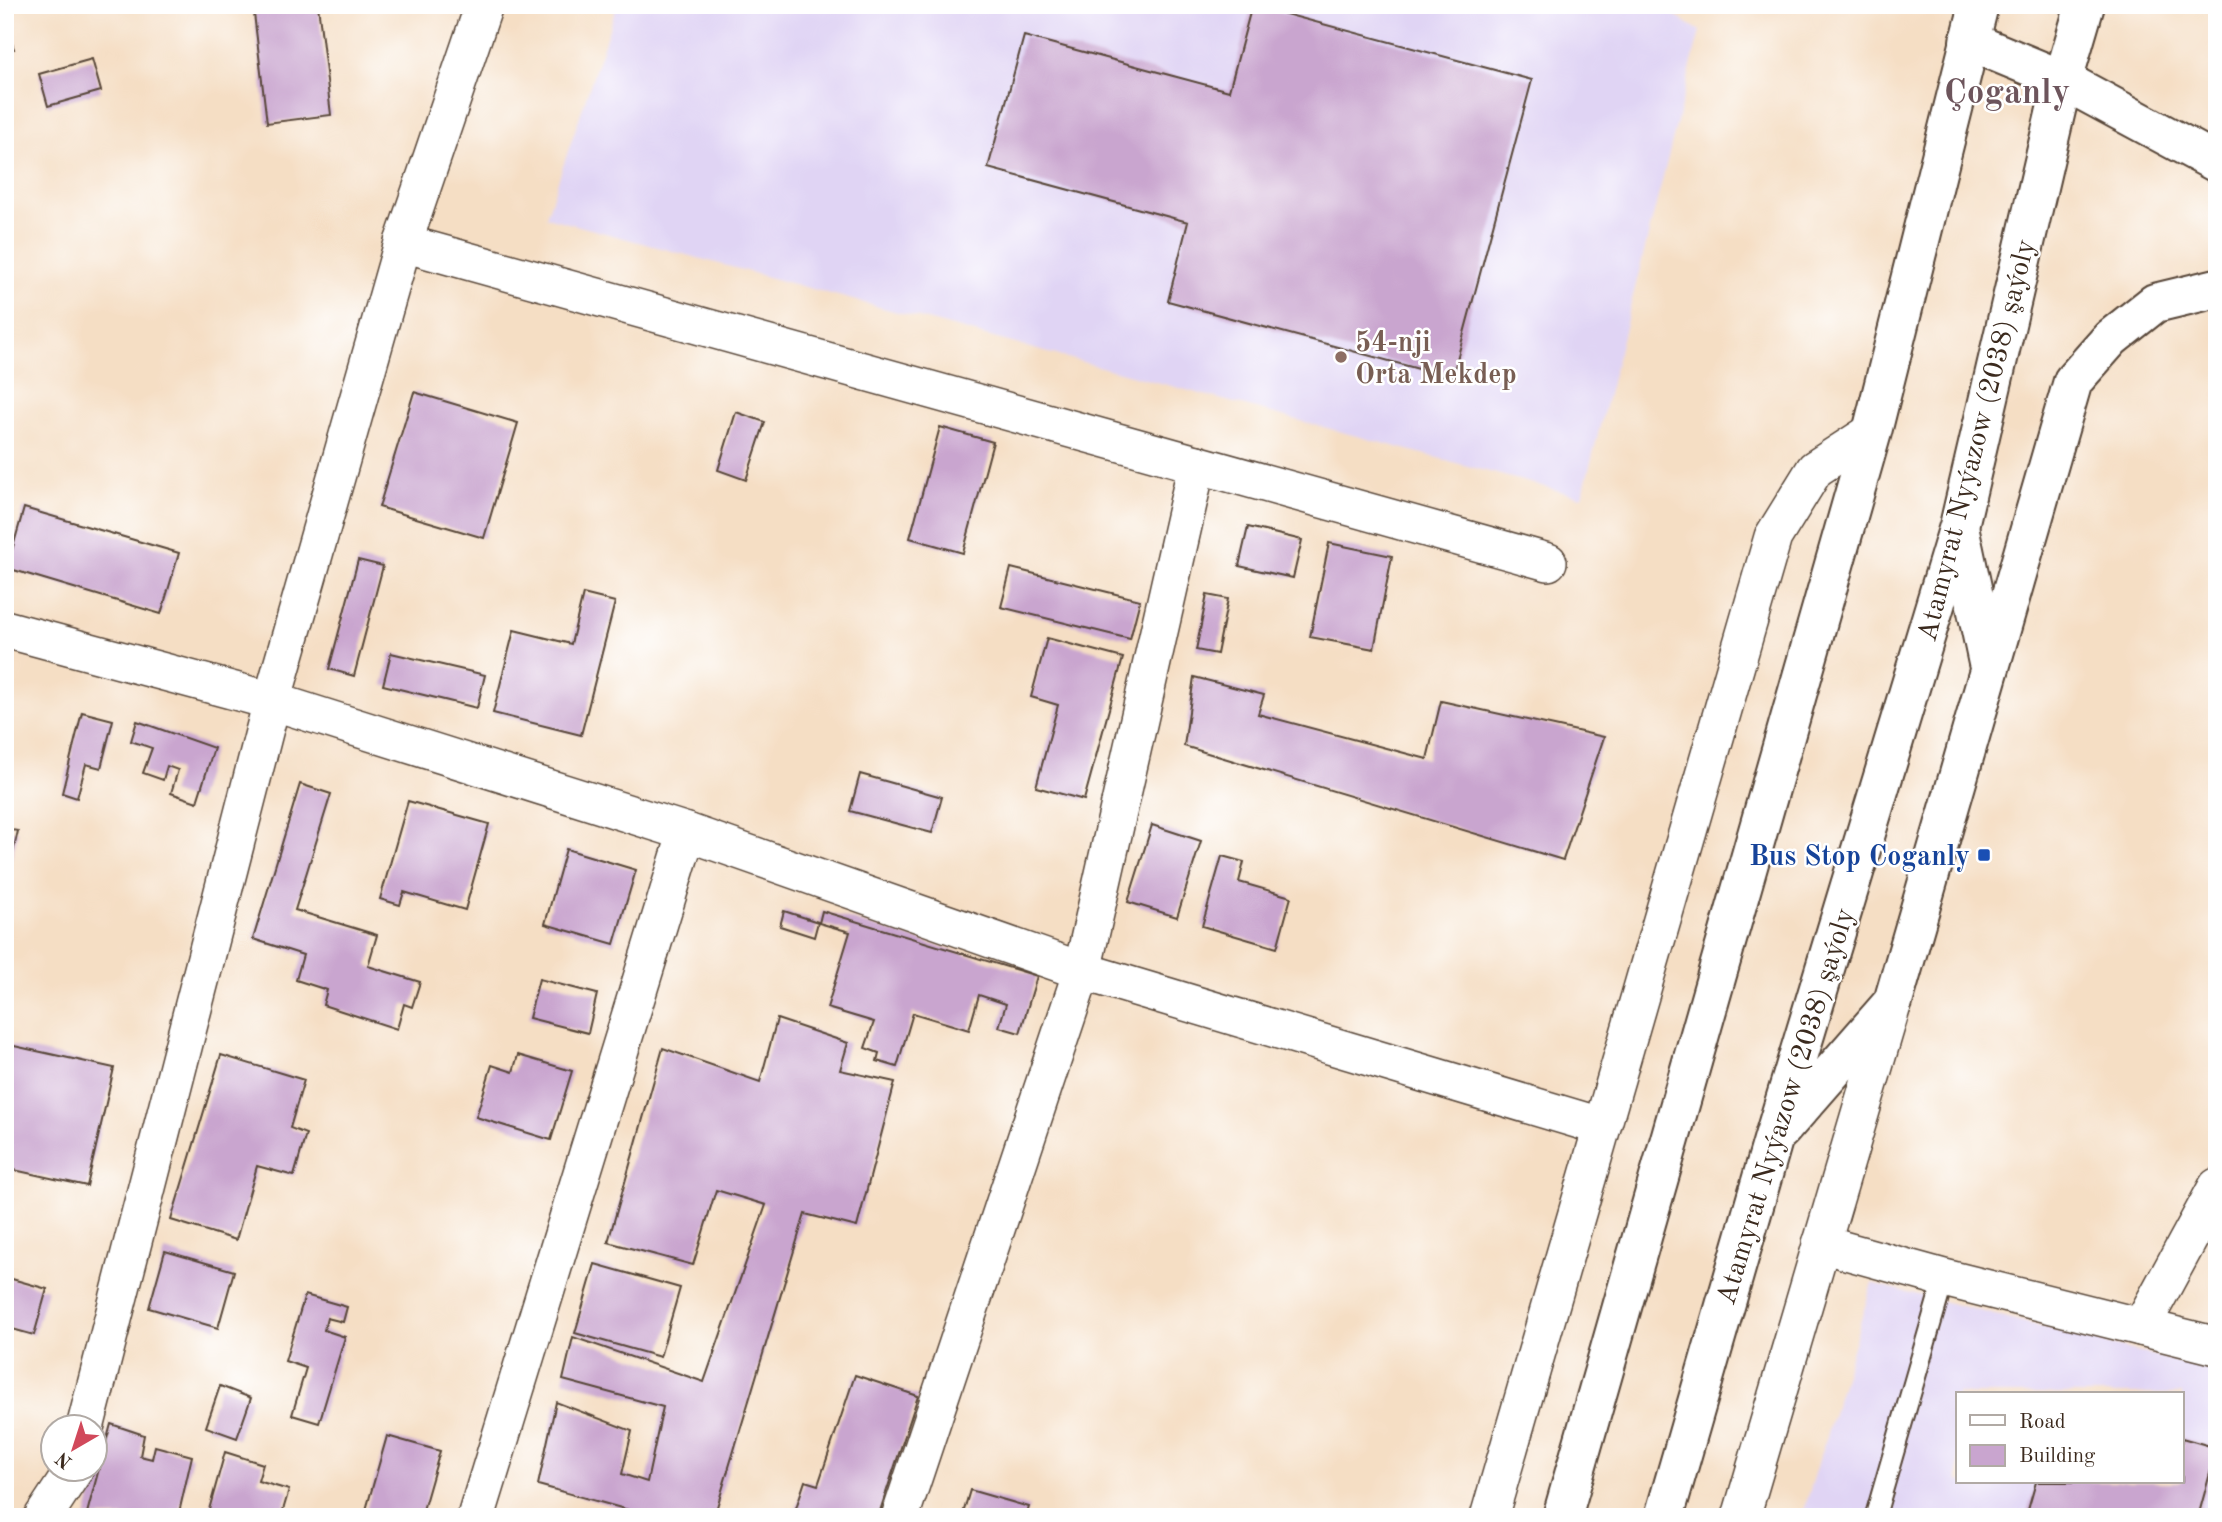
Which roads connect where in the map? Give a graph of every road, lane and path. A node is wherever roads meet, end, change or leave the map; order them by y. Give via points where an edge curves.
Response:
1 (484, 5) edge
2 (2085, 5) edge
3 (1974, 23) edge
4 (2063, 80) junction
5 (2217, 163) edge
6 (403, 243) junction
7 (2217, 288) edge
8 (1872, 432) junction
9 (1197, 464) junction
10 (1959, 526) junction
11 (1548, 562) dead end
12 (5, 629) edge
13 (1989, 669) junction
14 (272, 701) junction
15 (687, 832) junction
16 (1082, 971) junction
17 (1893, 1002) junction
18 (1600, 1126) junction
19 (1773, 1140) junction
20 (2217, 1187) edge
21 (1821, 1244) junction
22 (1944, 1278) junction
23 (2141, 1327) junction
24 (2217, 1346) edge
25 (88, 1414) edge
26 (64, 1484) edge
27 (43, 1517) edge
28 (476, 1517) edge
29 (900, 1517) edge
30 (1489, 1517) edge
31 (1562, 1517) edge
32 (1664, 1517) edge
33 (1741, 1517) edge
34 (1875, 1517) edge

1 - 6 street
2 - 4 main road, Atamyrat Nyýazow (2038) şaýoly
3 - 4 main road
3 - 8 main road
4 - 5 main road
4 - 10 main road, Atamyrat Nyýazow (2038) şaýoly
6 - 9 street
6 - 14 street
7 - 13 main road via 2155,303 2111,338 2073,381
8 - 18 street via 1815,470 1773,537
8 - 31 main road
9 - 11 street
9 - 16 street
10 - 13 main road
10 - 19 main road, Atamyrat Nyýazow (2038) şaýoly
12 - 14 street
13 - 17 main road
14 - 15 street
14 - 25 street
15 - 16 street
15 - 28 street
16 - 18 street
16 - 29 street
17 - 19 main road
17 - 21 street
18 - 30 street
19 - 32 main road, Atamyrat Nyýazow (2038) şaýoly
20 - 23 street
21 - 22 street
21 - 33 street
22 - 23 street
22 - 34 lane
23 - 24 street
26 - 27 street

